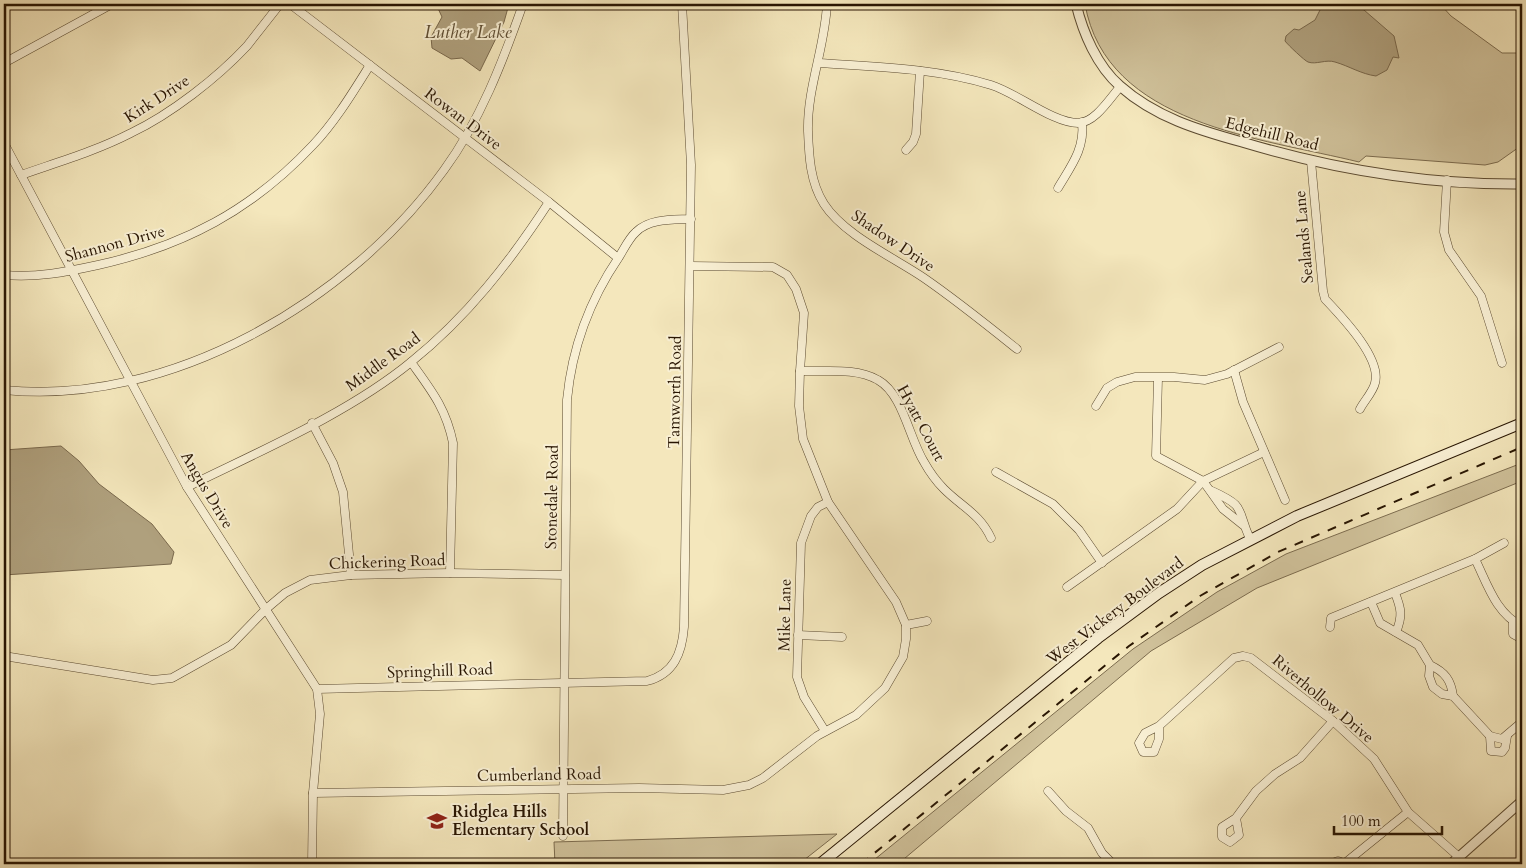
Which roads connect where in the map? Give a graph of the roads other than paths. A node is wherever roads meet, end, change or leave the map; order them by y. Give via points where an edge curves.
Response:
1 (112, 4) edge
2 (280, 4) edge
3 (290, 4) edge
4 (523, 4) edge
5 (682, 4) edge
6 (827, 4) edge
7 (1076, 4) edge
8 (4, 63) edge
9 (819, 63) junction
10 (370, 65) junction
11 (920, 71) junction
12 (1120, 87) junction
13 (1082, 122) junction
14 (464, 137) junction
15 (4, 143) edge
16 (906, 150) dead end
17 (1311, 160) junction
18 (21, 174) junction
19 (1522, 177) edge
20 (1447, 180) junction
21 (1508, 184) junction
22 (1522, 184) edge
23 (1058, 188) dead end
24 (549, 202) junction
25 (691, 219) junction
26 (618, 258) junction
27 (691, 266) junction
28 (71, 271) junction
29 (4, 275) edge
30 (1279, 347) dead end
31 (1017, 349) dead end
32 (411, 362) junction
33 (1502, 363) dead end
34 (1234, 370) junction
35 (800, 372) junction
36 (1158, 378) junction
37 (130, 380) junction
38 (4, 390) edge
39 (1096, 406) dead end
40 (1360, 409) dead end
41 (312, 423) junction
42 (1522, 423) edge
43 (1264, 452) junction
44 (996, 472) dead end
45 (1203, 481) junction
46 (188, 487) junction
47 (1211, 491) junction
48 (1285, 500) dead end
49 (828, 502) junction
50 (1244, 525) junction
51 (991, 538) dead end
52 (1250, 539) junction
53 (1504, 543) dead end
54 (1475, 559) junction
55 (1102, 563) junction
56 (450, 573) junction
57 (351, 575) junction
58 (565, 575) junction
59 (1067, 588) dead end
60 (1395, 593) junction
61 (1371, 602) junction
62 (266, 609) junction
63 (927, 621) dead end
64 (1512, 622) junction
65 (906, 625) junction
66 (1522, 626) edge
67 (1330, 627) dead end
68 (1396, 632) junction
69 (798, 635) junction
70 (842, 637) dead end
71 (1522, 639) edge
72 (4, 656) edge
73 (1430, 665) junction
74 (564, 682) junction
75 (317, 689) junction
76 (1452, 696) junction
77 (1333, 721) junction
78 (1522, 722) edge
79 (1159, 726) dead end
80 (825, 732) junction
81 (1490, 736) junction
82 (1507, 736) junction
83 (563, 789) junction
84 (1048, 791) dead end
85 (314, 793) junction
86 (1522, 801) edge
87 (1408, 812) junction
88 (1236, 818) dead end
89 (562, 836) dead end
90 (1459, 857) junction
91 (312, 864) edge
92 (820, 864) edge
93 (1113, 864) edge
94 (1330, 864) edge
95 (1346, 864) edge
96 (1451, 864) edge

1 - 8 street
2 - 18 street, Kirk Drive via 234,58 208,82 164,113 108,144
3 - 10 street, Rowan Drive
4 - 14 street via 493,84
5 - 25 street, Tamworth Road via 691,141
6 - 9 street, Shadow Drive
7 - 12 street, Edgehill Road via 1086,36 1099,62
9 - 11 street
9 - 31 street, Shadow Drive via 808,114 808,130 813,176 824,203 838,221 925,279
10 - 14 street, Rowan Drive
10 - 28 street, Shannon Drive via 312,146 246,203 194,234 161,248
11 - 13 street via 948,73 994,85 1060,119
11 - 16 street via 916,134 914,142
12 - 13 street via 1093,117
12 - 17 street, Edgehill Road via 1175,121 1276,153
13 - 23 street via 1081,148
14 - 24 street, Rowan Drive
14 - 37 street via 445,169 401,222 330,288 239,342 174,368
15 - 18 street, Angus Drive
17 - 20 street, Edgehill Road
17 - 40 street, Sealands Lane via 1325,299 1363,344 1374,366 1375,384
18 - 28 street, Angus Drive
19 - 21 street
20 - 21 street, Edgehill Road
20 - 33 street via 1444,232 1449,250 1481,296
21 - 22 street, Edgehill Road
24 - 26 street, Rowan Drive
24 - 32 street, Middle Road via 488,288
25 - 26 street, Stonedale Road via 651,223 636,232
25 - 27 street, Tamworth Road
26 - 58 street, Stonedale Road via 592,301 581,328 569,380
27 - 35 street via 773,267 787,276 796,289 804,313
27 - 74 street, Tamworth Road via 684,627 680,653 669,670 647,681
28 - 29 street, Shannon Drive
28 - 37 street, Angus Drive
30 - 34 street
32 - 41 street, Middle Road
32 - 56 street via 439,400 449,422 453,443
34 - 36 street via 1205,380
34 - 43 street via 1243,402
35 - 49 street via 799,406 803,439
35 - 51 street, Hyatt Court via 864,374 887,387 895,397 928,470 944,489 984,524
36 - 39 street via 1135,377 1116,382
36 - 45 street via 1156,456
37 - 38 street via 63,390
37 - 46 street, Angus Drive
41 - 46 street, Middle Road
41 - 57 street via 344,492
42 - 52 main road, West Vickery Boulevard via 1297,516
43 - 45 street
43 - 48 street
44 - 55 street via 1053,504 1073,523
45 - 47 street
45 - 55 street via 1177,509
46 - 62 street, Angus Drive
47 - 50 street via 1223,509
47 - 50 street via 1235,503
49 - 65 street via 896,602
49 - 69 street, Mike Lane via 811,516 801,543
50 - 52 street
52 - 92 main road, West Vickery Boulevard via 1202,565 1133,612
53 - 54 street
54 - 60 street
54 - 64 street via 1499,606
55 - 59 street
56 - 57 street, Chickering Road
56 - 58 street, Chickering Road
57 - 62 street, Chickering Road via 310,580
58 - 74 street, Stonedale Road
60 - 61 street
60 - 68 street via 1402,611
61 - 67 street via 1331,618
61 - 68 street via 1380,623
62 - 72 street, Chickering Road via 231,645 172,678 153,680
62 - 75 street, Angus Drive
63 - 65 street
64 - 66 street
64 - 71 street via 1513,634
65 - 80 street, Cumberland Road via 903,657 885,688 856,715
68 - 73 street via 1418,645
69 - 70 street
69 - 80 street, Mike Lane via 798,684
73 - 76 street via 1448,677
73 - 76 street via 1433,687
74 - 75 street, Springhill Road
74 - 83 street, Stonedale Road
75 - 85 street, Angus Drive via 320,714
76 - 81 street
77 - 79 street, Riverhollow Drive via 1251,658 1244,656 1234,658
77 - 87 street, Riverhollow Drive via 1374,759
77 - 88 street via 1300,758 1274,774 1256,791
78 - 82 street
80 - 83 street, Cumberland Road via 749,785 723,790
81 - 82 street via 1502,739
81 - 82 street via 1491,751 1497,753 1505,748
83 - 85 street, Cumberland Road
83 - 89 street, Stonedale Road
84 - 93 street via 1088,828 1102,854
85 - 91 street, Angus Drive
86 - 90 street
87 - 90 street, Riverhollow Drive
87 - 95 street
90 - 96 street
94 - 95 street via 1338,861

